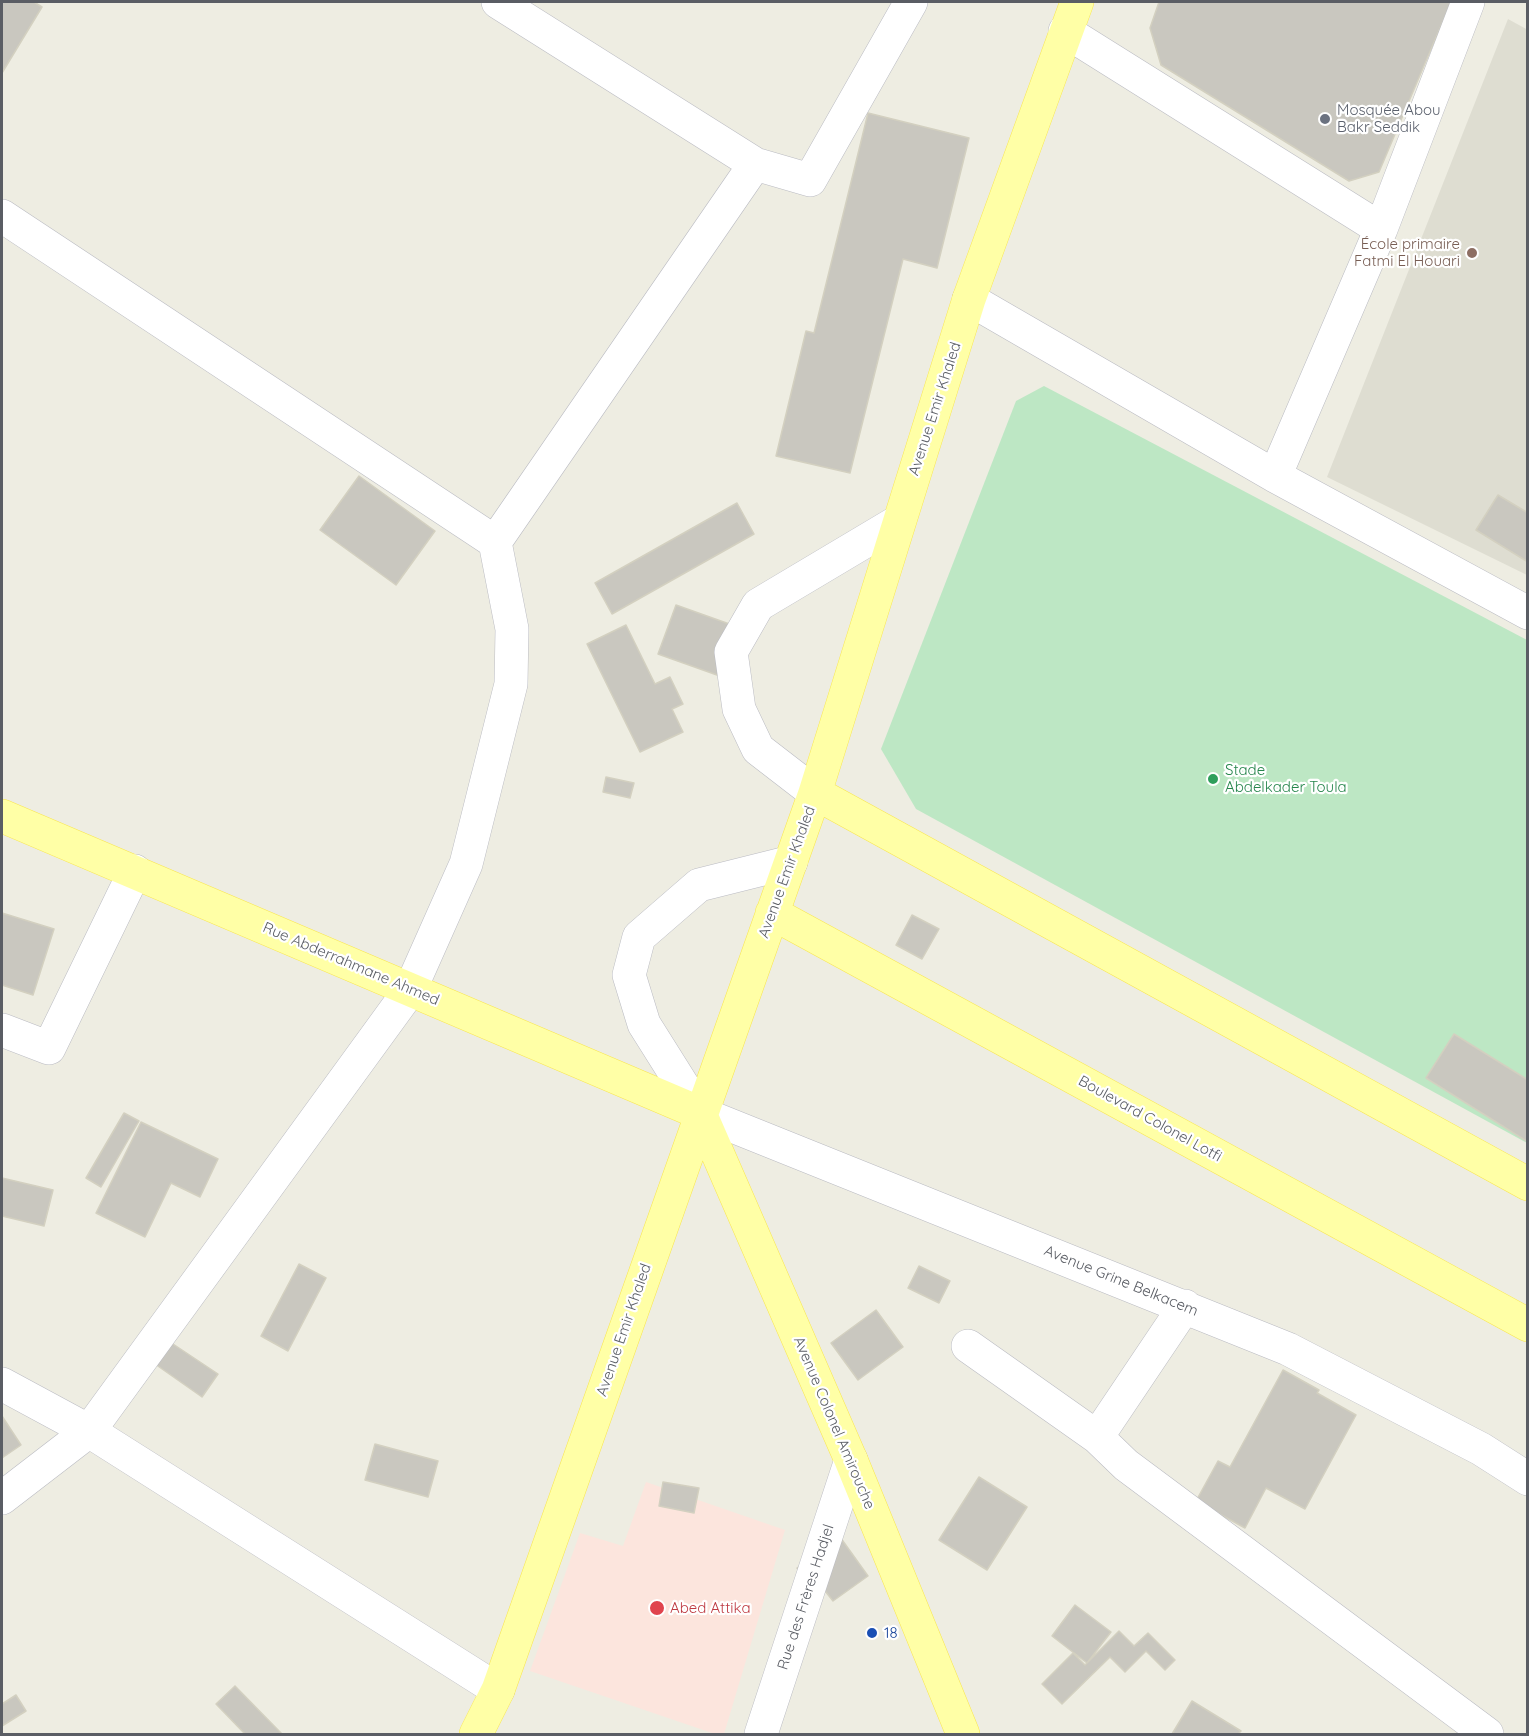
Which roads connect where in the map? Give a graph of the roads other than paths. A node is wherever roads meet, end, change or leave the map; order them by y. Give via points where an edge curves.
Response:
1 (498, 2) edge
2 (911, 2) edge
3 (1468, 2) edge
4 (1071, 16) edge
5 (755, 164) junction
6 (2, 216) edge
7 (1381, 229) junction
8 (969, 299) junction
9 (1275, 476) junction
10 (899, 521) junction
11 (495, 543) junction
12 (1527, 613) edge
13 (815, 793) junction
14 (2, 816) edge
15 (791, 862) junction
16 (135, 871) junction
17 (772, 913) junction
18 (410, 990) junction
19 (2, 1029) edge
20 (700, 1113) junction
21 (1527, 1184) edge
22 (1185, 1306) junction
23 (1527, 1325) edge
24 (968, 1346) dead end
25 (2, 1384) edge
26 (89, 1431) junction
27 (1097, 1437) junction
28 (850, 1460) junction
29 (1527, 1479) edge
30 (2, 1498) edge
31 (498, 1690) junction
32 (476, 1734) edge
33 (760, 1734) edge
34 (963, 1734) edge
35 (1487, 1734) edge

1 - 5 street
2 - 5 street via 810,180
3 - 7 street
4 - 7 street
4 - 8 main road, Avenue Emir Khaled
5 - 11 street
6 - 11 street
7 - 9 street
8 - 9 street
8 - 10 main road, Avenue Emir Khaled
9 - 12 street
10 - 13 main road, Avenue Emir Khaled
10 - 13 street via 758,604 731,652 739,710 759,749
11 - 18 street via 512,629 511,684 466,864
13 - 15 main road, Avenue Emir Khaled
13 - 21 main road
14 - 16 main road, Rue Abderrahmane Ahmed
15 - 17 main road, Avenue Emir Khaled
15 - 20 street via 699,885 639,937 629,975 644,1024
16 - 18 main road, Rue Abderrahmane Ahmed
16 - 19 street via 49,1048
17 - 20 main road, Avenue Emir Khaled
17 - 23 main road, Boulevard Colonel Lotfi
18 - 20 main road, Rue Abderrahmane Ahmed
18 - 26 street
20 - 22 street, Avenue Grine Belkacem
20 - 28 main road, Avenue Colonel Amirouche
20 - 31 main road, Avenue Emir Khaled
22 - 27 street
22 - 29 street, Avenue Grine Belkacem via 1288,1349 1481,1449
24 - 27 street
25 - 26 street
26 - 30 street
26 - 31 street
27 - 35 street via 1126,1465
28 - 33 street, Rue des Frères Hadjel
28 - 34 main road, Avenue Colonel Amirouche
31 - 32 main road, Avenue Emir Khaled

